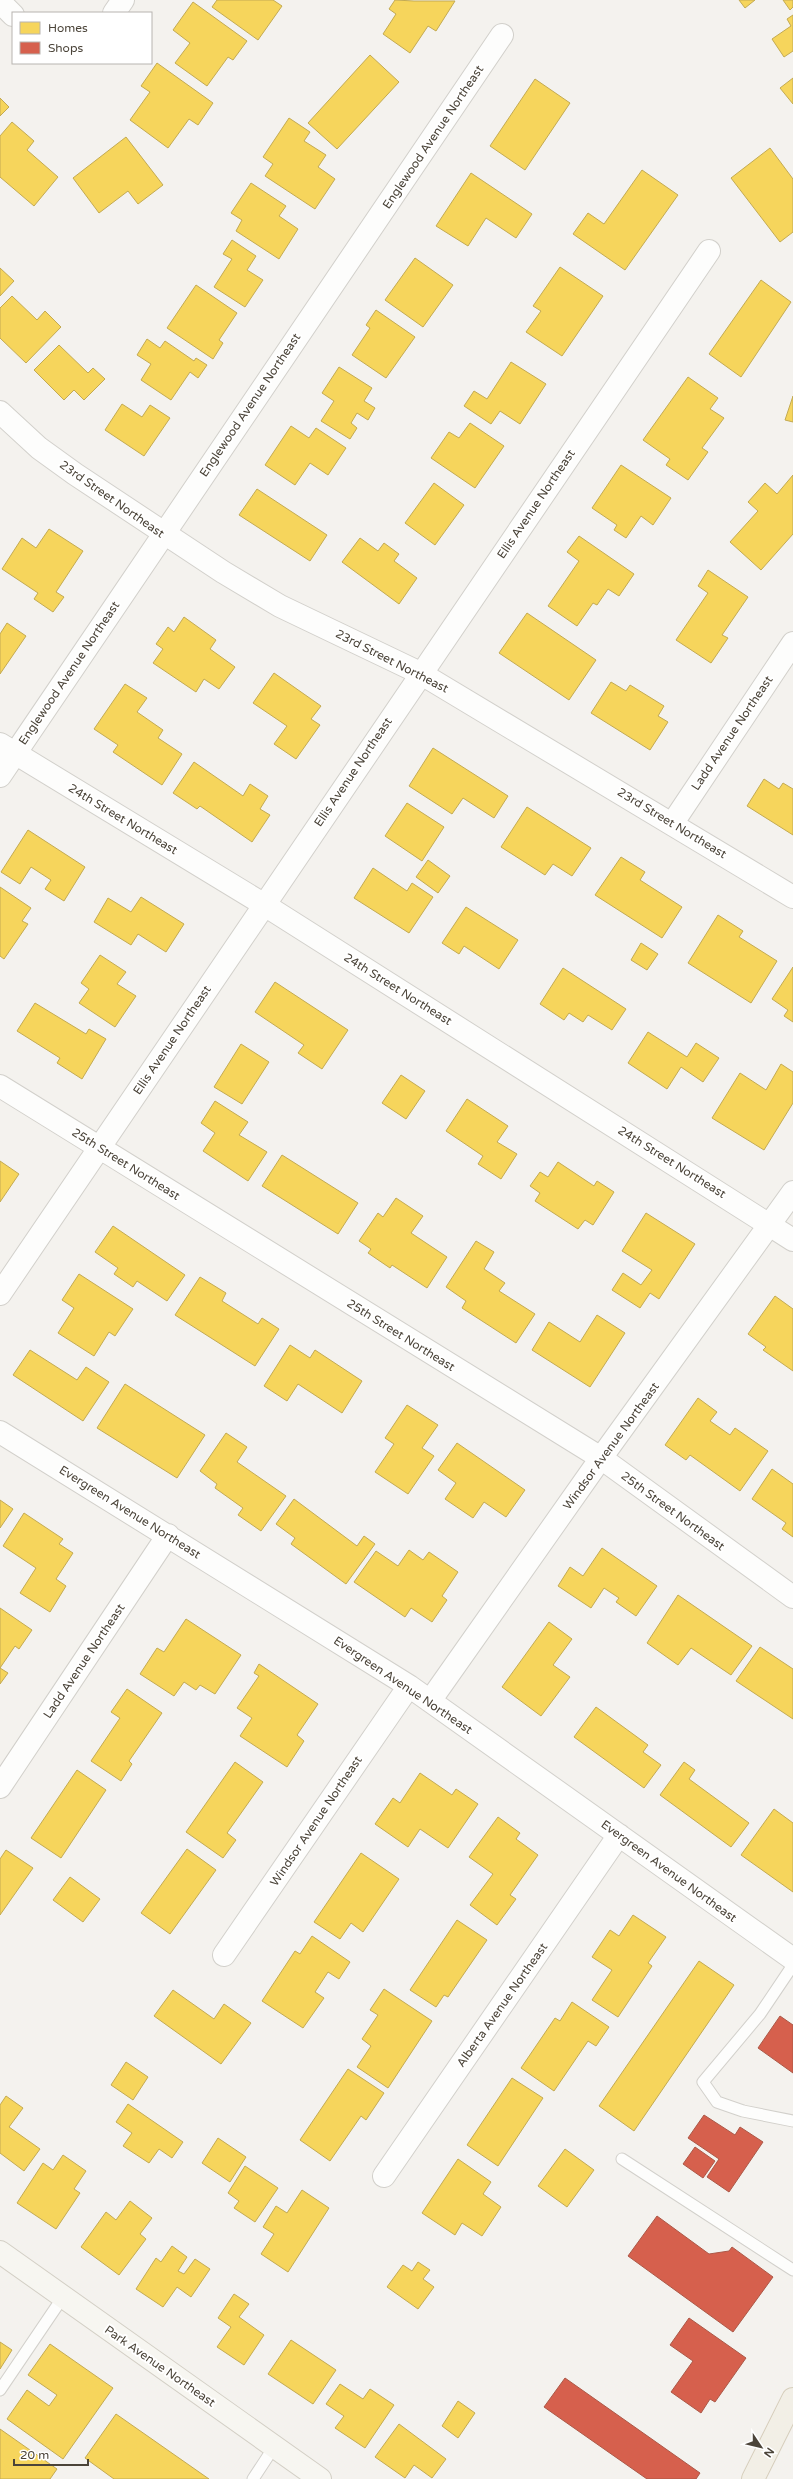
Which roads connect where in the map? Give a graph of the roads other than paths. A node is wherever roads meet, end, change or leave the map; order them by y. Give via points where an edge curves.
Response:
1 (124, 0) edge
2 (0, 2) edge
3 (115, 12) edge
4 (12, 14) edge
5 (502, 35) dead end
6 (709, 251) dead end
7 (0, 412) edge
8 (162, 534) junction
9 (793, 643) edge
10 (420, 673) junction
11 (8, 749) edge
12 (0, 776) edge
13 (672, 824) junction
14 (793, 897) edge
15 (264, 904) junction
16 (0, 1086) edge
17 (100, 1147) junction
18 (793, 1192) edge
19 (770, 1224) junction
20 (793, 1240) edge
21 (0, 1294) edge
22 (0, 1432) edge
23 (601, 1458) junction
24 (168, 1535) junction
25 (793, 1597) edge
26 (408, 1686) junction
27 (430, 1701) junction
28 (0, 1787) edge
29 (619, 1835) junction
30 (224, 1955) dead end
31 (793, 1959) edge
32 (793, 1965) edge
33 (793, 2121) edge
34 (622, 2159) dead end
35 (384, 2176) dead end
36 (0, 2252) edge
37 (793, 2270) edge
38 (63, 2298) junction
39 (0, 2390) edge
40 (793, 2399) edge
41 (274, 2447) junction
42 (253, 2479) edge
43 (320, 2479) edge
44 (753, 2479) edge

1 - 3 street
2 - 4 street
5 - 8 street, Englewood Avenue Northeast
6 - 10 street, Ellis Avenue Northeast
7 - 8 street, 23rd Street Northeast via 39,448
8 - 10 street, 23rd Street Northeast via 280,606
8 - 11 street, Englewood Avenue Northeast
9 - 13 street, Ladd Avenue Northeast
10 - 13 street, 23rd Street Northeast
10 - 15 street, Ellis Avenue Northeast
11 - 12 street, Englewood Avenue Northeast
11 - 15 street, 24th Street Northeast
13 - 14 street, 23rd Street Northeast
15 - 17 street, Ellis Avenue Northeast
15 - 19 street, 24th Street Northeast
16 - 17 street, 25th Street Northeast
17 - 21 street, Ellis Avenue Northeast
17 - 23 street, 25th Street Northeast
18 - 19 street, Windsor Avenue Northeast
19 - 20 street, 24th Street Northeast
19 - 23 street, Windsor Avenue Northeast
22 - 24 street, Evergreen Avenue Northeast
23 - 25 street, 25th Street Northeast
23 - 27 street, Windsor Avenue Northeast
24 - 26 street, Evergreen Avenue Northeast
24 - 28 street, Ladd Avenue Northeast
26 - 27 street, Evergreen Avenue Northeast
26 - 30 street, Windsor Avenue Northeast
27 - 29 street, Evergreen Avenue Northeast
29 - 31 street, Evergreen Avenue Northeast
29 - 35 street, Alberta Avenue Northeast
32 - 33 lane via 760,2014 703,2082 717,2102 743,2111
34 - 37 lane
36 - 38 street, Park Avenue Northeast
38 - 39 lane
38 - 41 street, Park Avenue Northeast
40 - 44 main road
41 - 42 lane
41 - 43 street, Park Avenue Northeast

